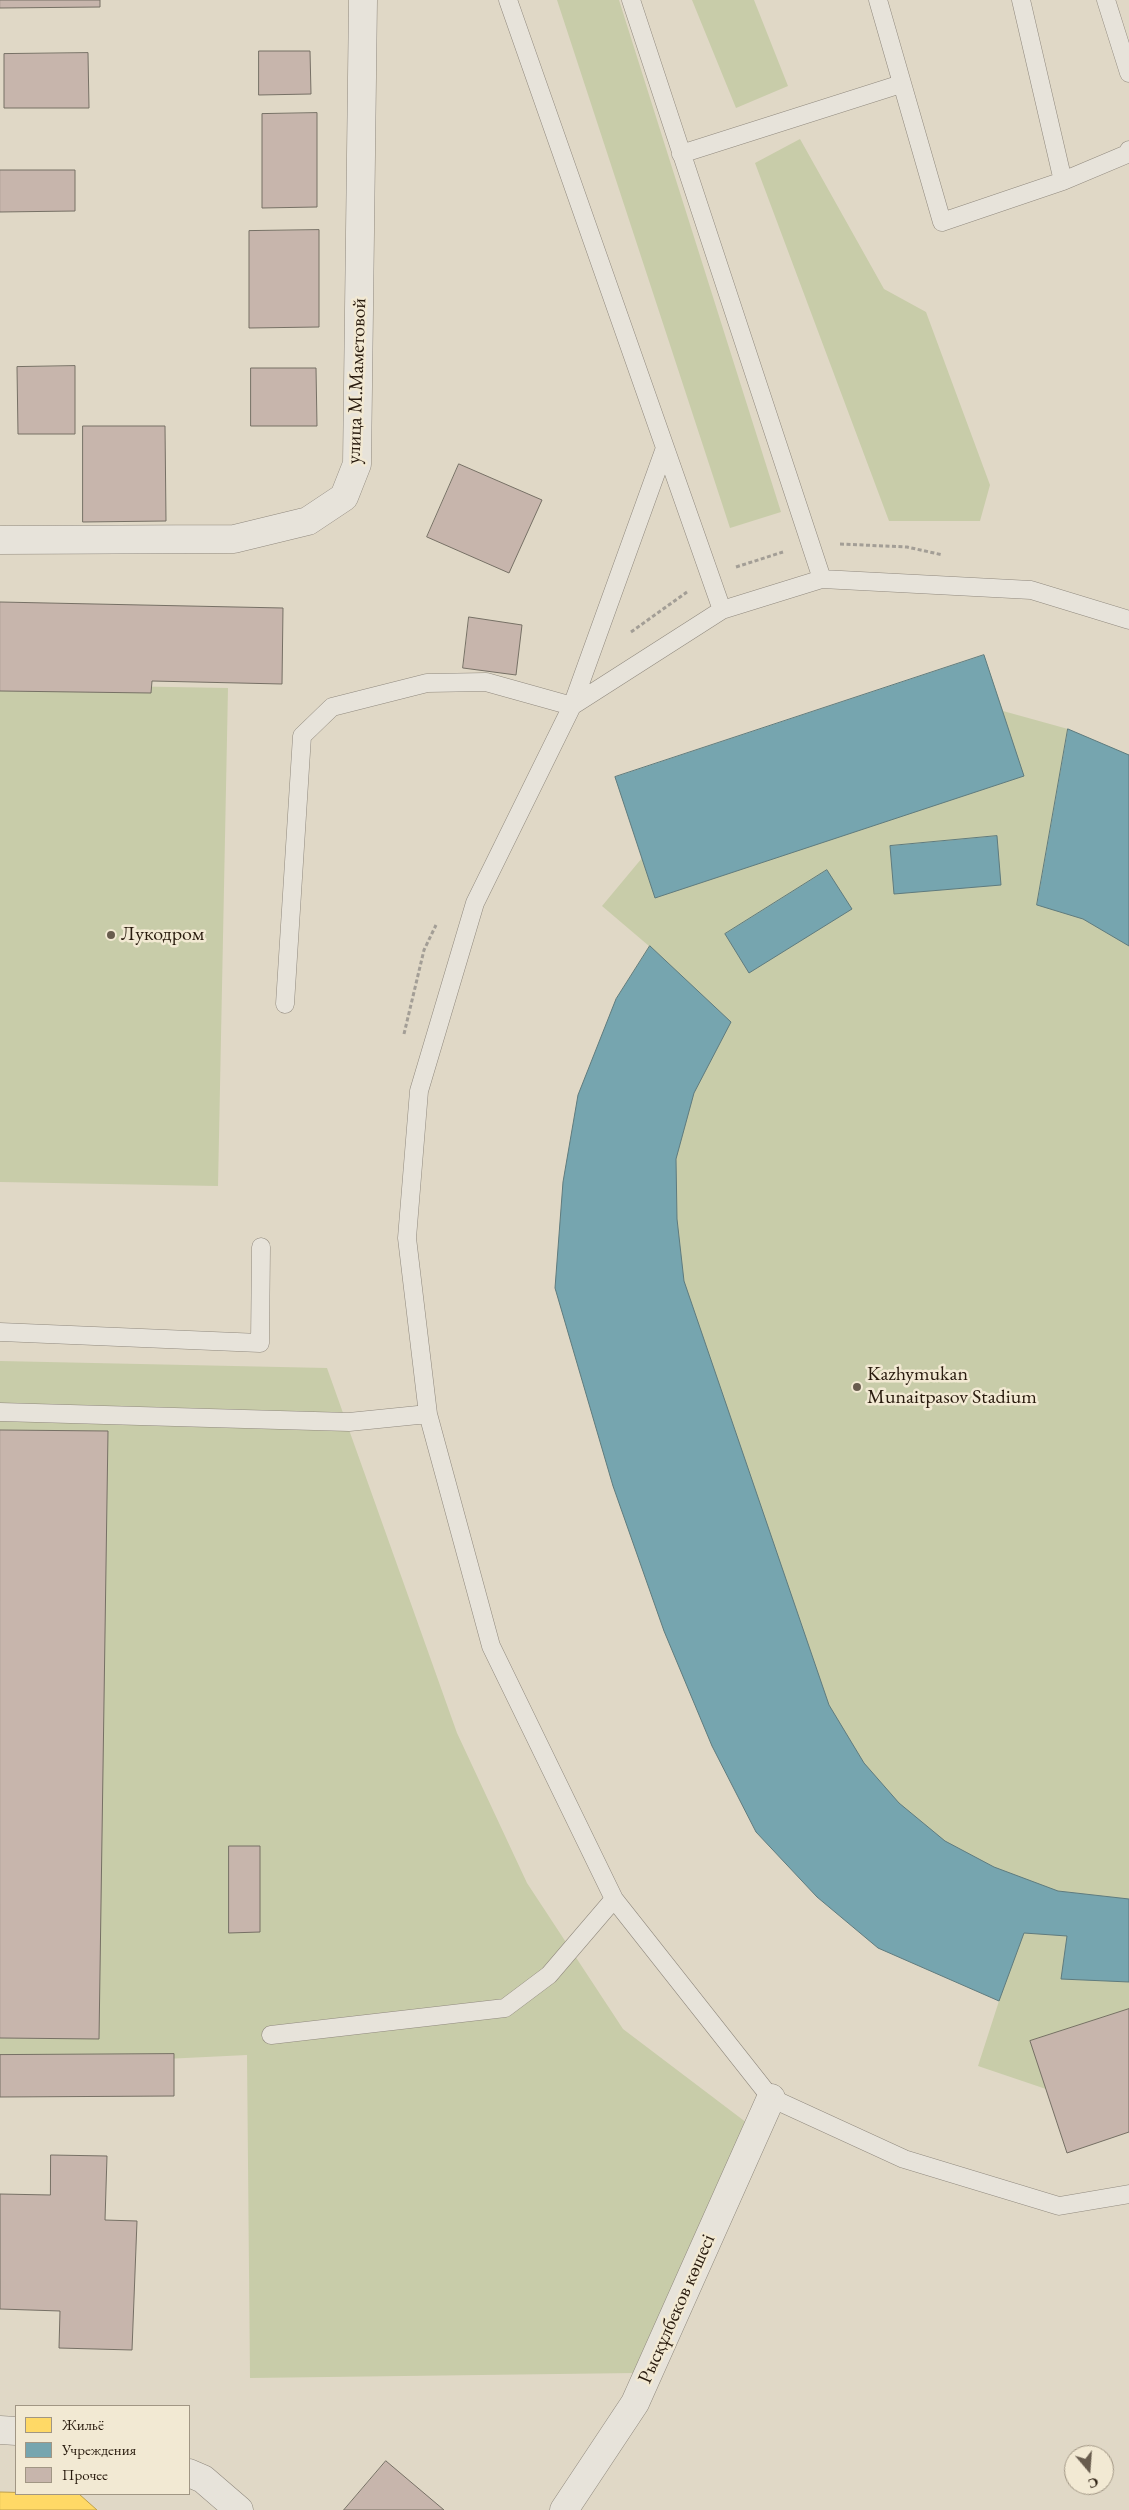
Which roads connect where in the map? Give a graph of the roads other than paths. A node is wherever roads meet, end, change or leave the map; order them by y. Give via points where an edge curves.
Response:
1 (363, 0) edge
2 (508, 0) edge
3 (631, 0) edge
4 (878, 0) edge
5 (1021, 0) edge
6 (1106, 0) edge
7 (1129, 73) edge
8 (901, 84) junction
9 (1129, 150) edge
10 (682, 154) junction
11 (1063, 181) junction
12 (666, 448) junction
13 (0, 540) edge
14 (822, 579) junction
15 (722, 610) junction
16 (1129, 620) edge
17 (572, 706) junction
18 (285, 1004) dead end
19 (261, 1247) dead end
20 (0, 1332) edge
21 (0, 1412) edge
22 (428, 1414) junction
23 (614, 1899) junction
24 (271, 2035) dead end
25 (771, 2098) junction
26 (1129, 2194) edge
27 (0, 2430) edge
28 (15, 2431) edge
29 (190, 2473) edge
30 (239, 2510) edge
31 (564, 2510) edge

1 - 13 street, улица М.Маметовой via 357,464 344,498 308,521 234,539
2 - 12 lane
3 - 10 lane
4 - 8 lane
5 - 11 lane
6 - 7 lane
8 - 10 lane
8 - 11 lane via 942,222
9 - 11 lane via 1127,154
10 - 14 lane
12 - 15 lane
12 - 17 lane
14 - 15 lane
14 - 16 lane via 1031,590
15 - 17 lane
17 - 18 lane via 486,682 427,683 332,707 302,736
17 - 22 lane via 475,903 419,1091 406,1238
19 - 20 lane via 260,1343
21 - 22 lane via 349,1422
22 - 23 lane via 491,1646
23 - 24 lane via 549,1975 505,2008
23 - 25 lane
25 - 26 lane via 904,2159 1059,2206
25 - 31 street, Рысқұлбеков көшесі via 635,2403
27 - 28 street
29 - 30 street via 203,2479

